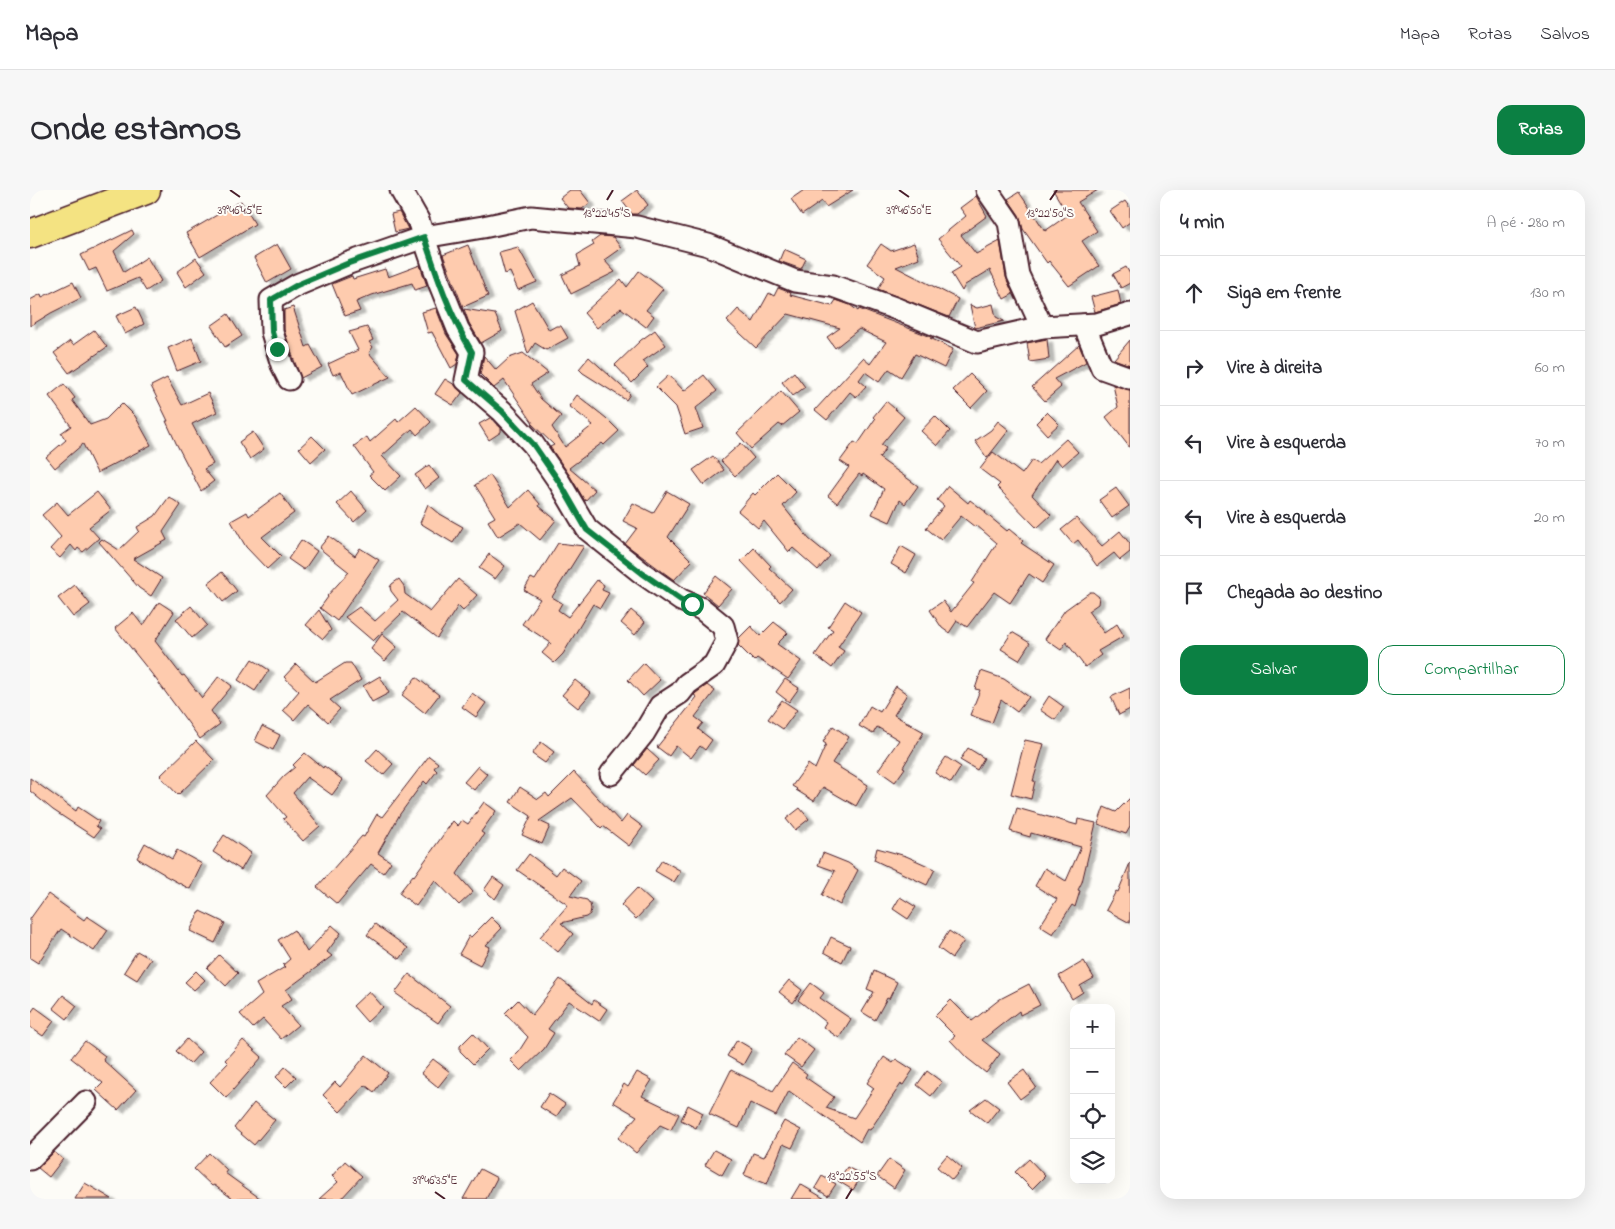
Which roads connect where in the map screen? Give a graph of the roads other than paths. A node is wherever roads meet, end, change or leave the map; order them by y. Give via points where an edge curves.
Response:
1 (146, 190) edge
2 (401, 190) edge
3 (987, 190) edge
4 (30, 234) edge
5 (424, 237) junction
6 (1130, 314) edge
7 (1084, 325) junction
8 (1042, 327) junction
9 (1130, 378) edge
10 (289, 379) dead end
11 (610, 774) dead end
12 (86, 1102) dead end
13 (30, 1159) edge

1 - 4 highway
2 - 5 street
3 - 8 street via 1009,222 1018,275
5 - 8 street via 531,217 637,227 708,245 796,281 834,286 978,342
5 - 10 street via 340,266 271,300 272,332
5 - 11 street via 458,329 472,352 466,380 533,444 587,530 642,573 681,600 702,609 723,626 727,641 714,665 660,706 644,733
6 - 7 street
7 - 8 street
7 - 9 street via 1102,368
12 - 13 street

